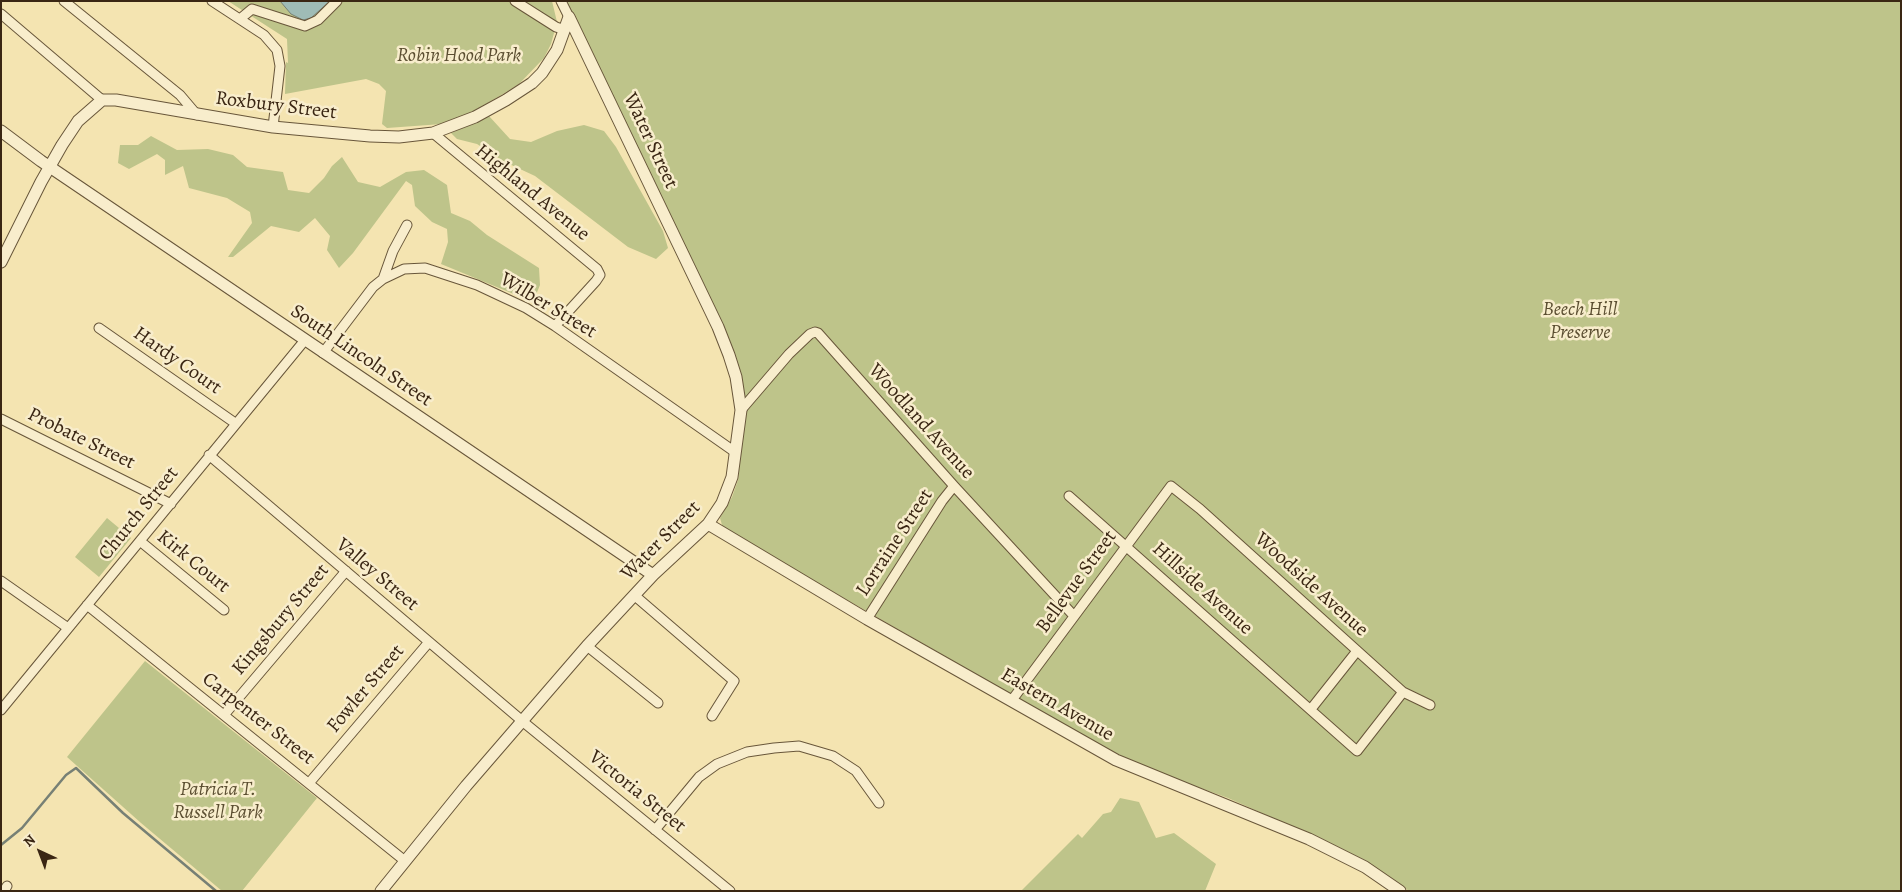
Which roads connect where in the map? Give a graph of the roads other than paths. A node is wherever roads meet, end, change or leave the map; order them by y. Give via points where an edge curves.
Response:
1 (64, 1) edge
2 (212, 1) edge
3 (337, 1) edge
4 (514, 1) edge
5 (561, 1) edge
6 (1, 14) edge
7 (570, 17) junction
8 (240, 19) junction
9 (565, 30) junction
10 (102, 100) junction
11 (198, 114) junction
12 (273, 127) junction
13 (1, 131) edge
14 (433, 133) junction
15 (50, 166) junction
16 (407, 225) dead end
17 (1, 262) edge
18 (383, 279) junction
19 (555, 326) junction
20 (99, 328) dead end
21 (305, 340) junction
22 (323, 352) junction
23 (741, 410) junction
24 (1, 419) edge
25 (235, 423) junction
26 (735, 452) junction
27 (209, 456) junction
28 (954, 486) junction
29 (1171, 486) joint
30 (1069, 496) dead end
31 (171, 504) junction
32 (708, 524) junction
33 (140, 541) junction
34 (1126, 545) junction
35 (346, 571) junction
36 (653, 575) junction
37 (1, 581) edge
38 (634, 595) junction
39 (87, 605) junction
40 (224, 610) dead end
41 (1074, 616) junction
42 (868, 619) junction
43 (68, 628) junction
44 (429, 642) junction
45 (587, 646) junction
46 (1357, 650) junction
47 (1403, 692) junction
48 (1012, 700) junction
49 (658, 703) dead end
50 (1430, 705) dead end
51 (1311, 709) junction
52 (1, 710) edge
53 (224, 715) junction
54 (712, 716) dead end
55 (522, 720) junction
56 (310, 782) junction
57 (880, 802) dead end
58 (655, 830) junction
59 (405, 861) junction
60 (381, 891) edge
61 (730, 891) edge
62 (1400, 891) edge

1 - 11 street via 180,95
2 - 8 street
3 - 8 street via 318,20 305,26 252,9
4 - 9 street
5 - 7 street
6 - 10 street
7 - 9 street, Roxbury Street
7 - 23 street, Water Street via 718,327 736,377
8 - 12 street via 273,43 279,56
9 - 14 street, Roxbury Street via 550,61 532,82 475,117
10 - 11 street, Roxbury Street
10 - 15 street via 78,121
11 - 12 street, Roxbury Street
12 - 14 street, Roxbury Street via 370,136
13 - 15 street, South Lincoln Street
14 - 19 street, Highland Avenue via 598,270 600,275 595,282
15 - 17 street
15 - 21 street, South Lincoln Street
16 - 18 street
18 - 19 street, Wilber Street via 416,267 443,273 500,295
18 - 22 street, Wilber Street via 373,287
19 - 26 street, Wilber Street
20 - 25 street, Hardy Court
21 - 22 street, South Lincoln Street
21 - 25 street, Church Street
22 - 36 street, South Lincoln Street
23 - 26 street, Water Street
23 - 28 street, Woodland Avenue via 789,354 815,332
24 - 31 street, Probate Street
25 - 27 street, Church Street
26 - 32 street, Water Street via 728,490
27 - 31 street, Church Street
27 - 35 street, Valley Street
28 - 41 street, Woodland Avenue
28 - 42 street, Lorraine Street via 936,509
29 - 34 street, Bellevue Street
29 - 46 street, Woodside Avenue
30 - 34 street, Hillside Avenue
31 - 33 street, Church Street
32 - 36 street, Water Street
32 - 42 street, Eastern Avenue
33 - 39 street, Church Street
33 - 40 street, Kirk Court
34 - 41 street, Bellevue Street
34 - 51 street, Hillside Avenue
35 - 44 street, Valley Street
35 - 53 street, Kingsbury Street
36 - 38 street, Water Street
37 - 43 street
38 - 45 street, Water Street
38 - 54 street via 734,681
39 - 43 street, Church Street
39 - 53 street, Carpenter Street
41 - 48 street, Bellevue Street
42 - 48 street, Eastern Avenue
43 - 52 street, Church Street
44 - 55 street, Valley Street
44 - 56 street, Fowler Street
45 - 49 street
45 - 55 street, Water Street
46 - 47 street, Woodside Avenue
46 - 51 street
47 - 50 street, Woodside Avenue
47 - 51 street, Hillside Avenue via 1356,750
48 - 62 street, Eastern Avenue via 1116,760 1309,839 1365,867
53 - 56 street, Carpenter Street
55 - 58 street, Victoria Street
55 - 59 street, Water Street
56 - 59 street, Carpenter Street
57 - 58 street via 856,771 834,756 798,746 774,748 747,752 717,764 699,777
58 - 61 street, Victoria Street
59 - 60 street, Water Street

